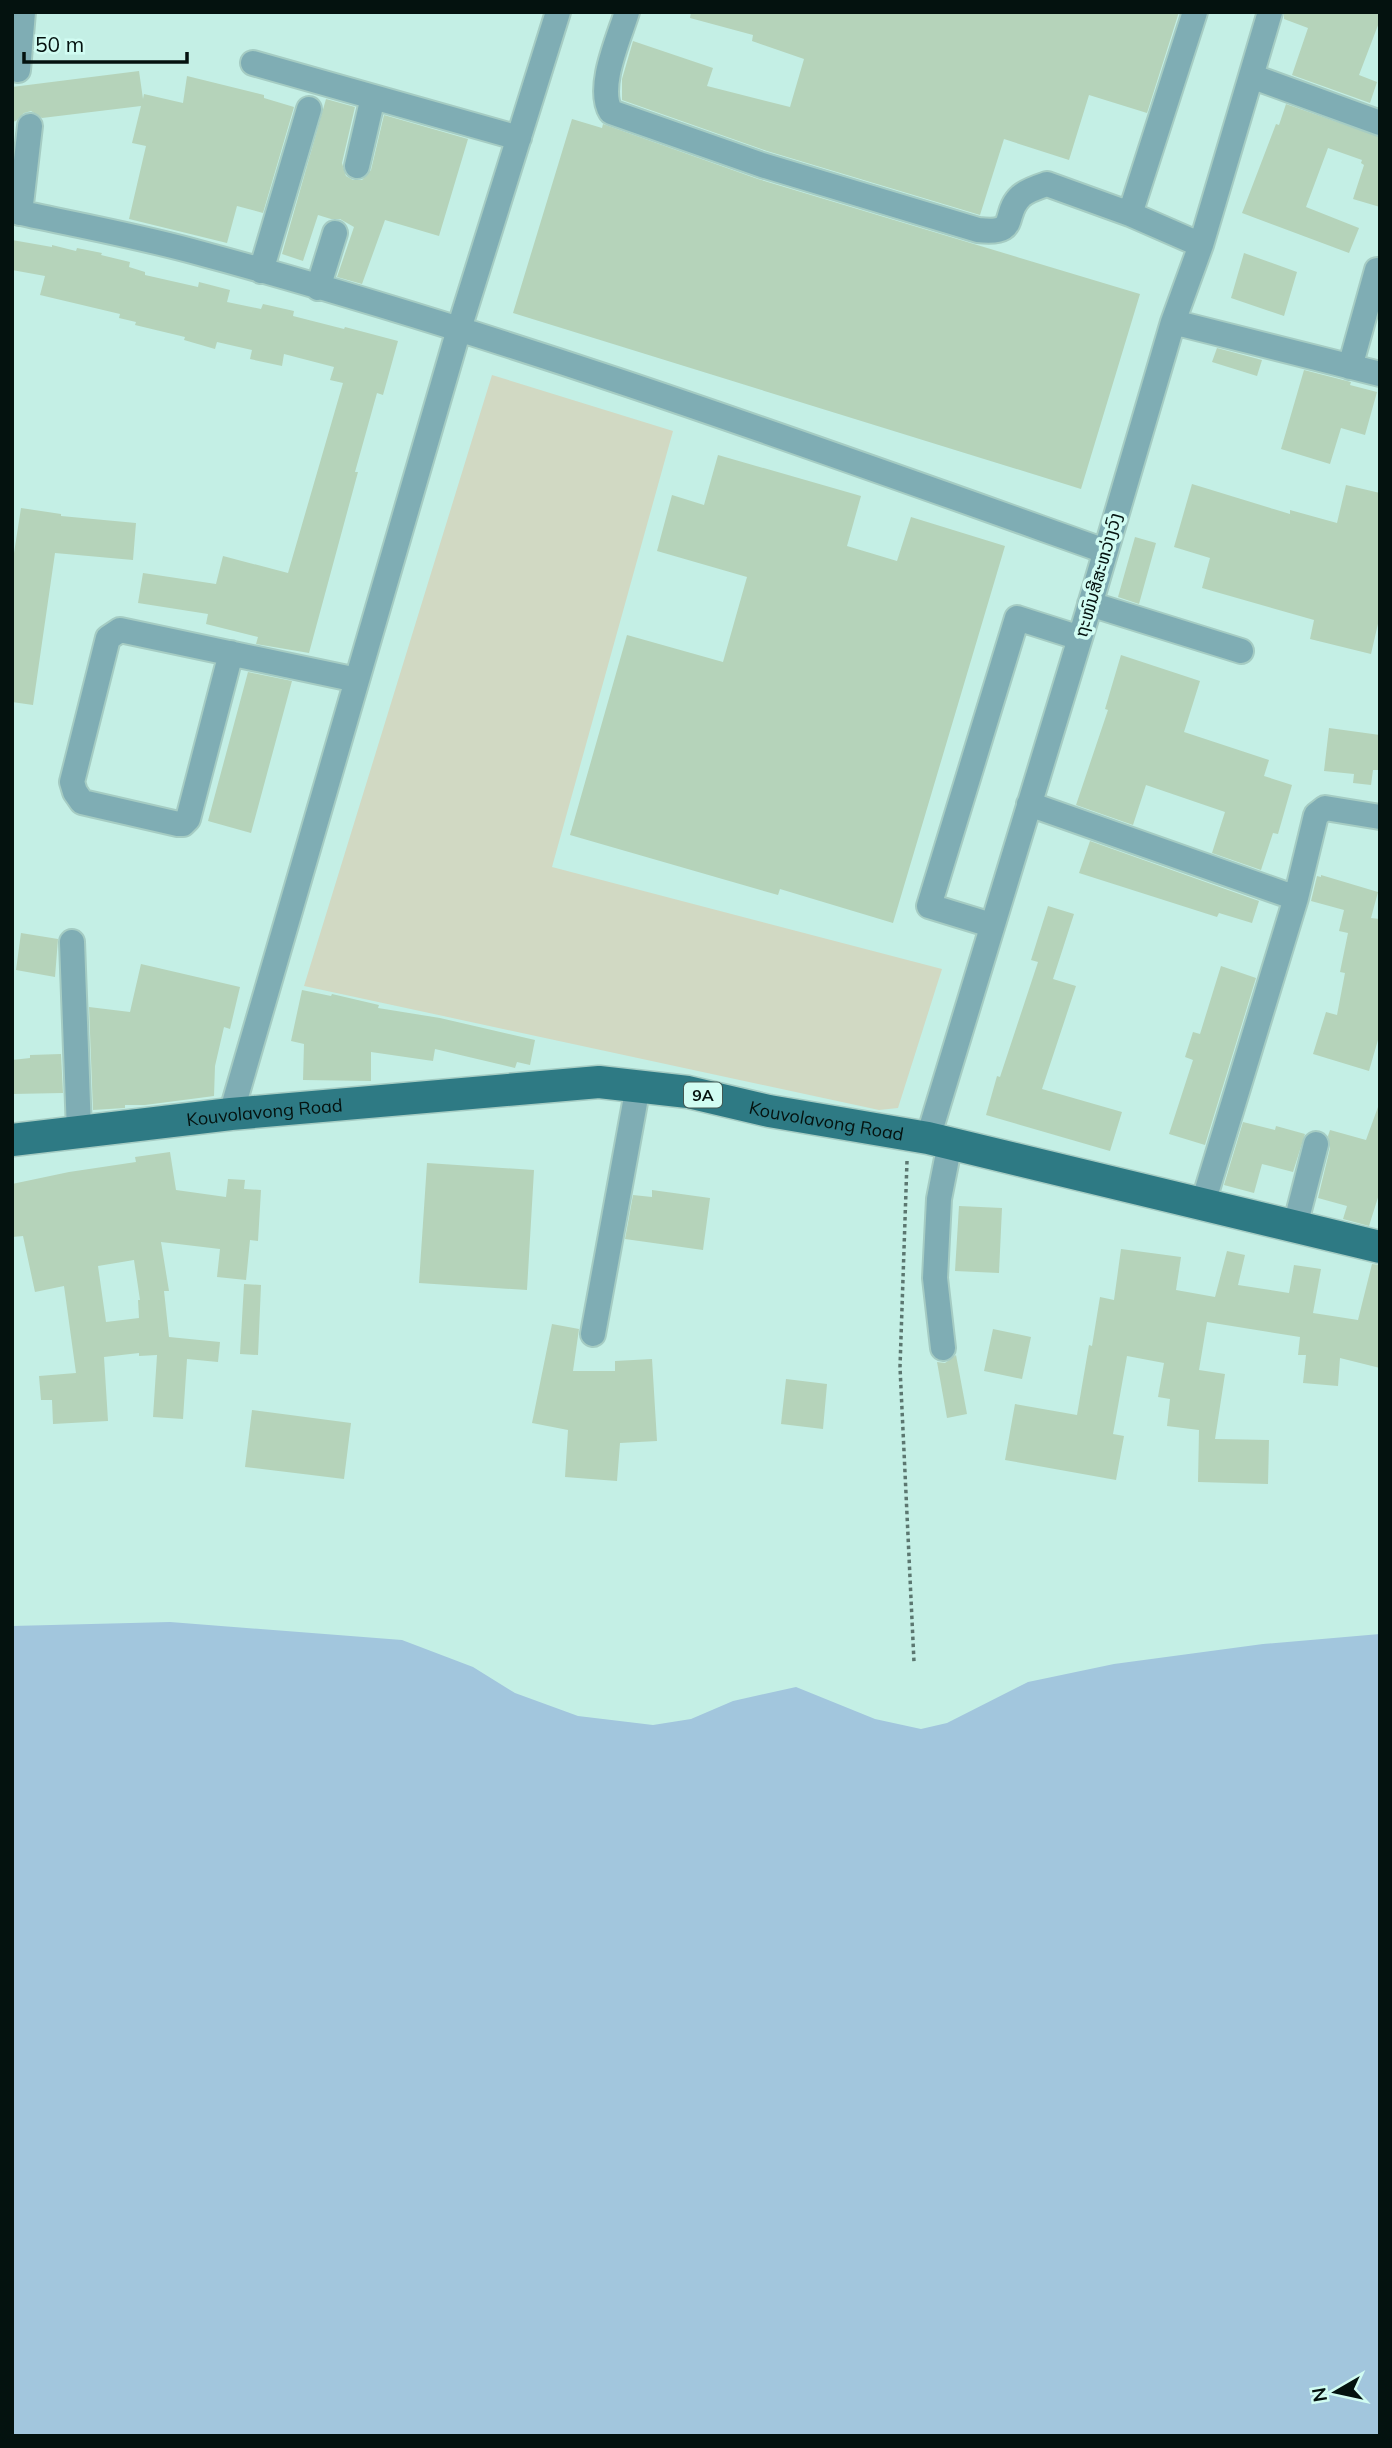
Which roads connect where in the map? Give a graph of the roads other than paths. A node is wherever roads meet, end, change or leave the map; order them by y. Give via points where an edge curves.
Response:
1 (23, 12) edge
2 (558, 12) edge
3 (1195, 12) edge
4 (1270, 12) edge
5 (619, 15) edge
6 (253, 63) dead end
7 (18, 70) dead end
8 (1251, 76) junction
9 (373, 97) junction
10 (309, 108) dead end
11 (1380, 123) edge
12 (30, 126) dead end
13 (519, 138) junction
14 (357, 166) dead end
15 (16, 212) edge
16 (1130, 214) junction
17 (335, 233) dead end
18 (1201, 245) junction
19 (1377, 270) dead end
20 (261, 271) junction
21 (318, 288) junction
22 (1173, 322) junction
23 (459, 329) junction
24 (1350, 367) junction
25 (1380, 374) edge
26 (1105, 551) junction
27 (1090, 604) junction
28 (1080, 638) junction
29 (1241, 651) dead end
30 (231, 653) junction
31 (357, 680) junction
32 (1029, 804) junction
33 (1380, 817) edge
34 (1296, 898) junction
35 (991, 925) junction
36 (72, 942) dead end
37 (638, 1086) junction
38 (231, 1114) junction
39 (79, 1131) junction
40 (929, 1139) junction
41 (12, 1140) edge
42 (1316, 1144) dead end
43 (1203, 1203) junction
44 (1295, 1226) junction
45 (1380, 1247) edge
46 (593, 1334) dead end
47 (943, 1348) dead end

1 - 7 street
2 - 13 street
3 - 16 street
4 - 8 street, ຖະໜົນສີສະຫວ່າງວົງ
5 - 16 street via 605,86 611,112 762,165 978,230 996,232 1006,226 1019,198 1046,184
6 - 9 street
8 - 11 street
8 - 18 street, ຖະໜົນສີສະຫວ່າງວົງ
9 - 13 street
9 - 14 street
10 - 20 street
12 - 15 street
13 - 23 street
15 - 20 street
16 - 18 street
17 - 21 street
18 - 22 street, ຖະໜົນສີສະຫວ່າງວົງ
19 - 24 street
20 - 21 street
21 - 23 street
22 - 24 street
22 - 26 street, ຖະໜົນສີສະຫວ່າງວົງ
23 - 26 street
23 - 31 street
24 - 25 street
26 - 27 street, ຖະໜົນສີສະຫວ່າງວົງ
27 - 28 street, ຖະໜົນສີສະຫວ່າງວົງ
27 - 29 street
28 - 32 street, ຖະໜົນສີສະຫວ່າງວົງ
28 - 35 street via 1017,618 929,906
30 - 30 street via 120,630 108,638 72,782 82,803 178,824 188,819
30 - 31 street
31 - 38 street
32 - 34 street
32 - 35 street, ຖະໜົນສີສະຫວ່າງວົງ
33 - 34 street via 1325,808 1316,815
34 - 43 street
35 - 40 street, ຖະໜົນສີສະຫວ່າງວົງ
36 - 39 street
37 - 38 main road, Kouvolavong Road / 9A via 598,1082
37 - 40 main road, Kouvolavong Road / 9A
37 - 46 street
38 - 39 main road, Kouvolavong Road / 9A
39 - 41 main road, Kouvolavong Road / 9A
40 - 43 main road, Kouvolavong Road / 9A
40 - 47 street, ຖະໜົນສີສະຫວ່າງວົງ via 939,1199 935,1278
42 - 44 street
43 - 44 main road, Kouvolavong Road / 9A
44 - 45 main road, Kouvolavong Road / 9A

